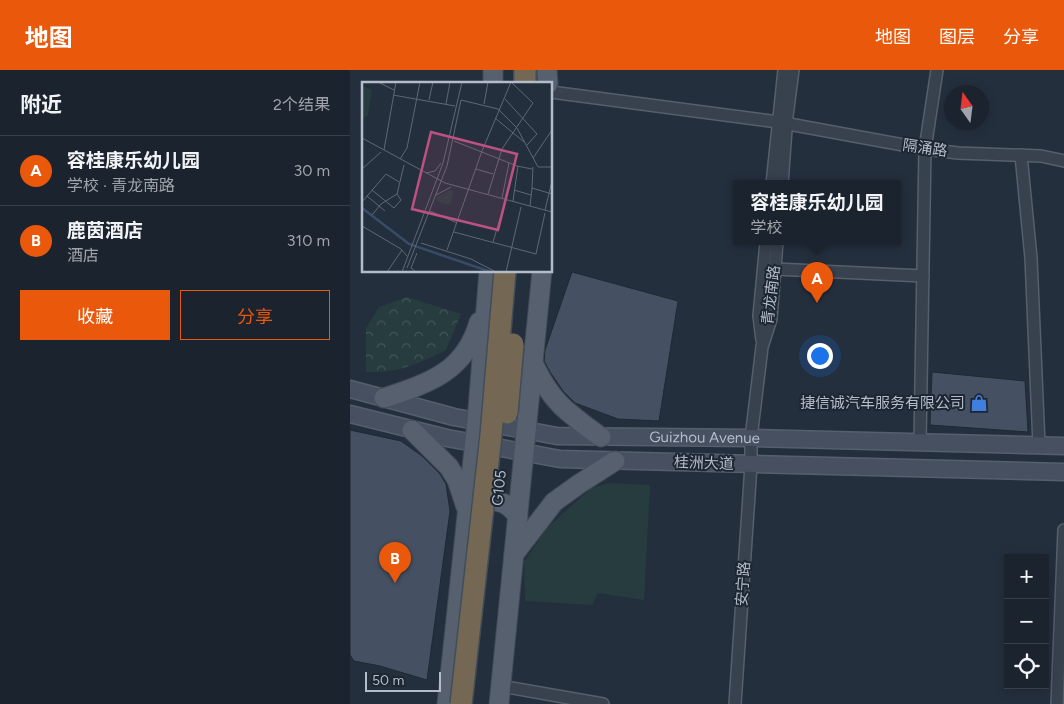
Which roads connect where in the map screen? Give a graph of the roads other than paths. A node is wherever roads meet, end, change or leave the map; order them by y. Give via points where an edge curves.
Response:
1 (784, 70) edge
2 (794, 70) edge
3 (937, 70) edge
4 (552, 92) edge
5 (782, 123) junction
6 (925, 149) junction
7 (1021, 155) junction
8 (1064, 161) edge
9 (773, 180) edge
10 (782, 180) edge
11 (766, 245) edge
12 (777, 245) edge
13 (775, 269) junction
14 (519, 272) edge
15 (542, 272) edge
16 (494, 276) edge
17 (923, 276) junction
18 (538, 327) junction
19 (485, 328) junction
20 (762, 347) junction
21 (534, 365) junction
22 (350, 388) edge
23 (384, 398) junction
24 (350, 414) edge
25 (477, 422) junction
26 (412, 430) junction
27 (527, 431) junction
28 (601, 436) junction
29 (751, 438) junction
30 (920, 442) junction
31 (475, 443) junction
32 (1039, 445) junction
33 (1064, 446) edge
34 (524, 453) junction
35 (616, 461) junction
36 (751, 465) junction
37 (1064, 472) edge
38 (467, 516) junction
39 (518, 517) junction
40 (1064, 530) edge
41 (514, 555) junction
42 (500, 695) edge
43 (446, 704) edge
44 (461, 704) edge
45 (476, 704) edge
46 (602, 704) edge
47 (735, 704) edge
48 (1057, 704) edge

1 - 5 street
2 - 5 street
3 - 6 street
4 - 5 street, 隔涌路
5 - 6 street, 隔涌路
5 - 9 street
5 - 10 street
6 - 7 street, 隔涌路
6 - 17 street
7 - 8 street, 隔涌路
7 - 32 street via 1031,258
11 - 20 street, 青龙南路 via 759,316
12 - 13 street, 青龙南路
13 - 17 street
13 - 20 street, 青龙南路 via 771,319
14 - 45 highway, G105 / G105, bridge via 511,378
15 - 18 main road
16 - 19 main road
16 - 23 main road via 474,339 461,359 436,378
16 - 44 highway, G105, bridge via 491,435
17 - 30 street
18 - 19 main road via 524,341 514,344 494,337
18 - 21 main road
19 - 25 main road
20 - 29 street, 青龙南路
21 - 27 main road
21 - 28 main road via 556,402
22 - 23 main road, Guizhou Avenue
23 - 25 main road, Guizhou Avenue
24 - 26 main road, 桂洲大道
25 - 27 main road, Guizhou Avenue
25 - 31 main road
26 - 31 main road, 桂洲大道
26 - 38 main road via 449,467 457,480
27 - 28 main road, Guizhou Avenue via 557,436
27 - 34 main road
28 - 29 main road, Guizhou Avenue
29 - 30 main road, Guizhou Avenue
29 - 36 street, 青龙南路
30 - 32 main road, Guizhou Avenue
31 - 34 main road, 桂洲大道
31 - 38 main road
32 - 33 main road, Guizhou Avenue
34 - 35 main road, 桂洲大道 via 560,459
34 - 39 main road
35 - 36 main road, 桂洲大道
35 - 41 main road via 554,502
36 - 37 main road, 桂洲大道
36 - 47 street, 安宁路
38 - 39 main road via 475,508 494,500 509,506
38 - 43 main road
39 - 41 main road
40 - 48 street
41 - 42 main road
42 - 46 street

